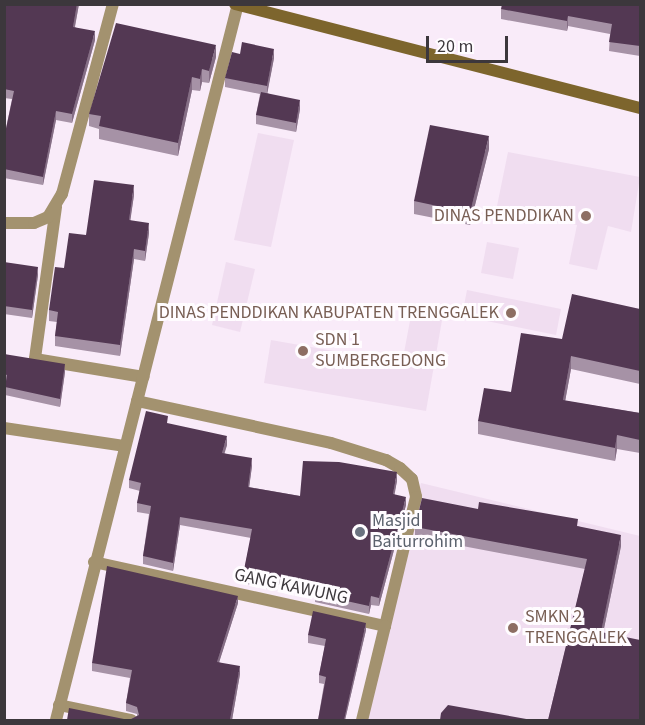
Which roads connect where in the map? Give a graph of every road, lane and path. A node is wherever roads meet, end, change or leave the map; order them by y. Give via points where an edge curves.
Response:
1 (113, 4) edge
2 (237, 5) edge
3 (640, 108) edge
4 (57, 206) junction
5 (4, 223) edge
6 (144, 377) junction
7 (137, 401) junction
8 (4, 428) edge
9 (124, 446) junction
10 (94, 562) junction
11 (385, 626) junction
12 (59, 705) junction
13 (56, 720) edge
14 (131, 720) edge
15 (362, 720) edge

1 - 4 street
2 - 3 street
2 - 6 street
4 - 5 street via 48,217 34,223
4 - 6 street via 35,359
6 - 7 street
7 - 9 street
7 - 11 street via 331,444 400,468 412,479 416,496
8 - 9 street
9 - 10 street
10 - 11 street, GANG KAWUNG
10 - 12 street
11 - 15 street
12 - 13 street
12 - 14 street

